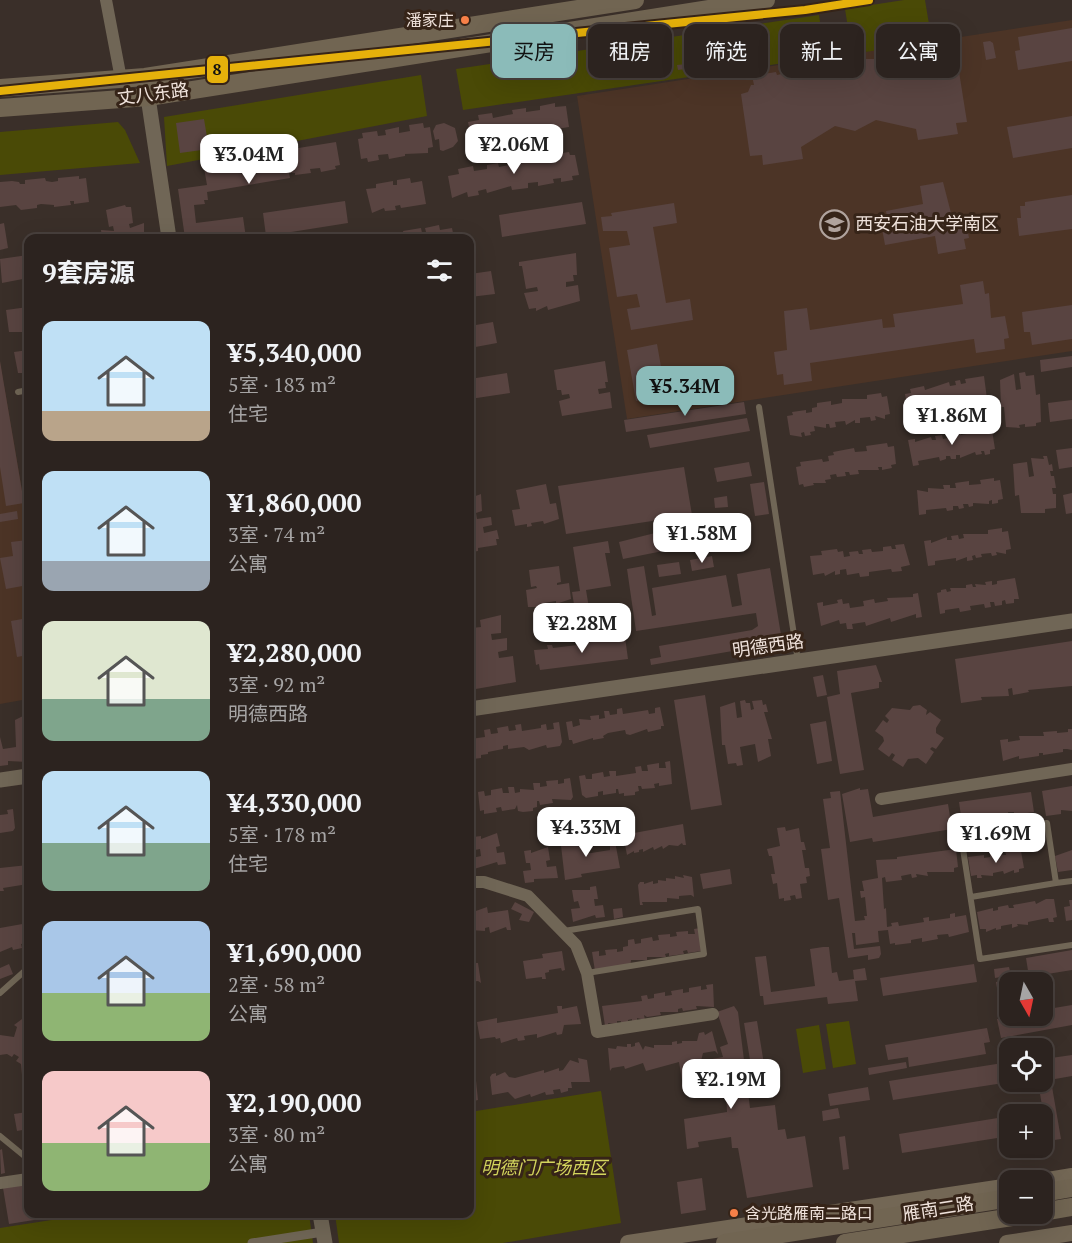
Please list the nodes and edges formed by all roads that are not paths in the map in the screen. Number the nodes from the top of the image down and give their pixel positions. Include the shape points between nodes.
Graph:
1 (106, 0) edge
2 (634, 0) edge
3 (766, 0) edge
4 (145, 77) junction
5 (121, 79) junction
6 (0, 88) edge
7 (148, 96) junction
8 (0, 108) edge
9 (168, 234) edge
10 (24, 391) edge
11 (18, 392) dead end
12 (759, 407) dead end
13 (1072, 621) edge
14 (798, 662) junction
15 (474, 708) edge
16 (1072, 769) edge
17 (24, 777) edge
18 (0, 780) edge
19 (881, 799) dead end
20 (1072, 881) edge
21 (474, 882) edge
22 (1056, 884) junction
23 (971, 897) junction
24 (564, 931) junction
25 (1072, 945) edge
26 (24, 972) edge
27 (587, 973) junction
28 (0, 993) edge
29 (713, 1014) dead end
30 (0, 1136) edge
31 (24, 1156) edge
32 (1072, 1176) edge
33 (1053, 1179) edge
34 (24, 1180) edge
35 (0, 1183) edge
36 (999, 1188) edge
37 (1072, 1188) edge
38 (1053, 1191) edge
39 (999, 1200) edge
40 (890, 1202) junction
41 (1072, 1207) edge
42 (1053, 1210) edge
43 (321, 1218) edge
44 (999, 1219) edge
45 (1072, 1233) edge
46 (324, 1237) edge
47 (252, 1243) edge
48 (628, 1243) edge
49 (725, 1243) edge
50 (845, 1243) edge
51 (891, 1243) edge
52 (903, 1243) edge
53 (1007, 1243) edge

1 - 5 street
2 - 4 main road, 丈八东路
3 - 7 main road, 丈八东路
4 - 5 main road, 丈八东路
4 - 7 street
5 - 6 main road, 丈八东路
7 - 8 main road, 丈八东路
7 - 9 street
10 - 11 lane
12 - 14 lane
13 - 14 street, 明德西路
14 - 15 street, 明德西路
16 - 19 street
17 - 18 street
20 - 22 lane
21 - 24 street via 528,896
22 - 23 lane
22 - 23 lane via 1047,823 961,836
23 - 25 lane via 980,958
24 - 27 street via 576,945
24 - 27 lane via 698,909 704,954
26 - 28 lane
27 - 29 street via 597,1032
30 - 31 lane
32 - 33 main road
34 - 35 street
36 - 40 main road
37 - 38 main road
39 - 49 main road, 雁南二路
40 - 48 main road
40 - 51 street
40 - 52 street
41 - 42 main road
43 - 46 street
44 - 50 main road, 雁南二路
45 - 53 main road
46 - 47 street

